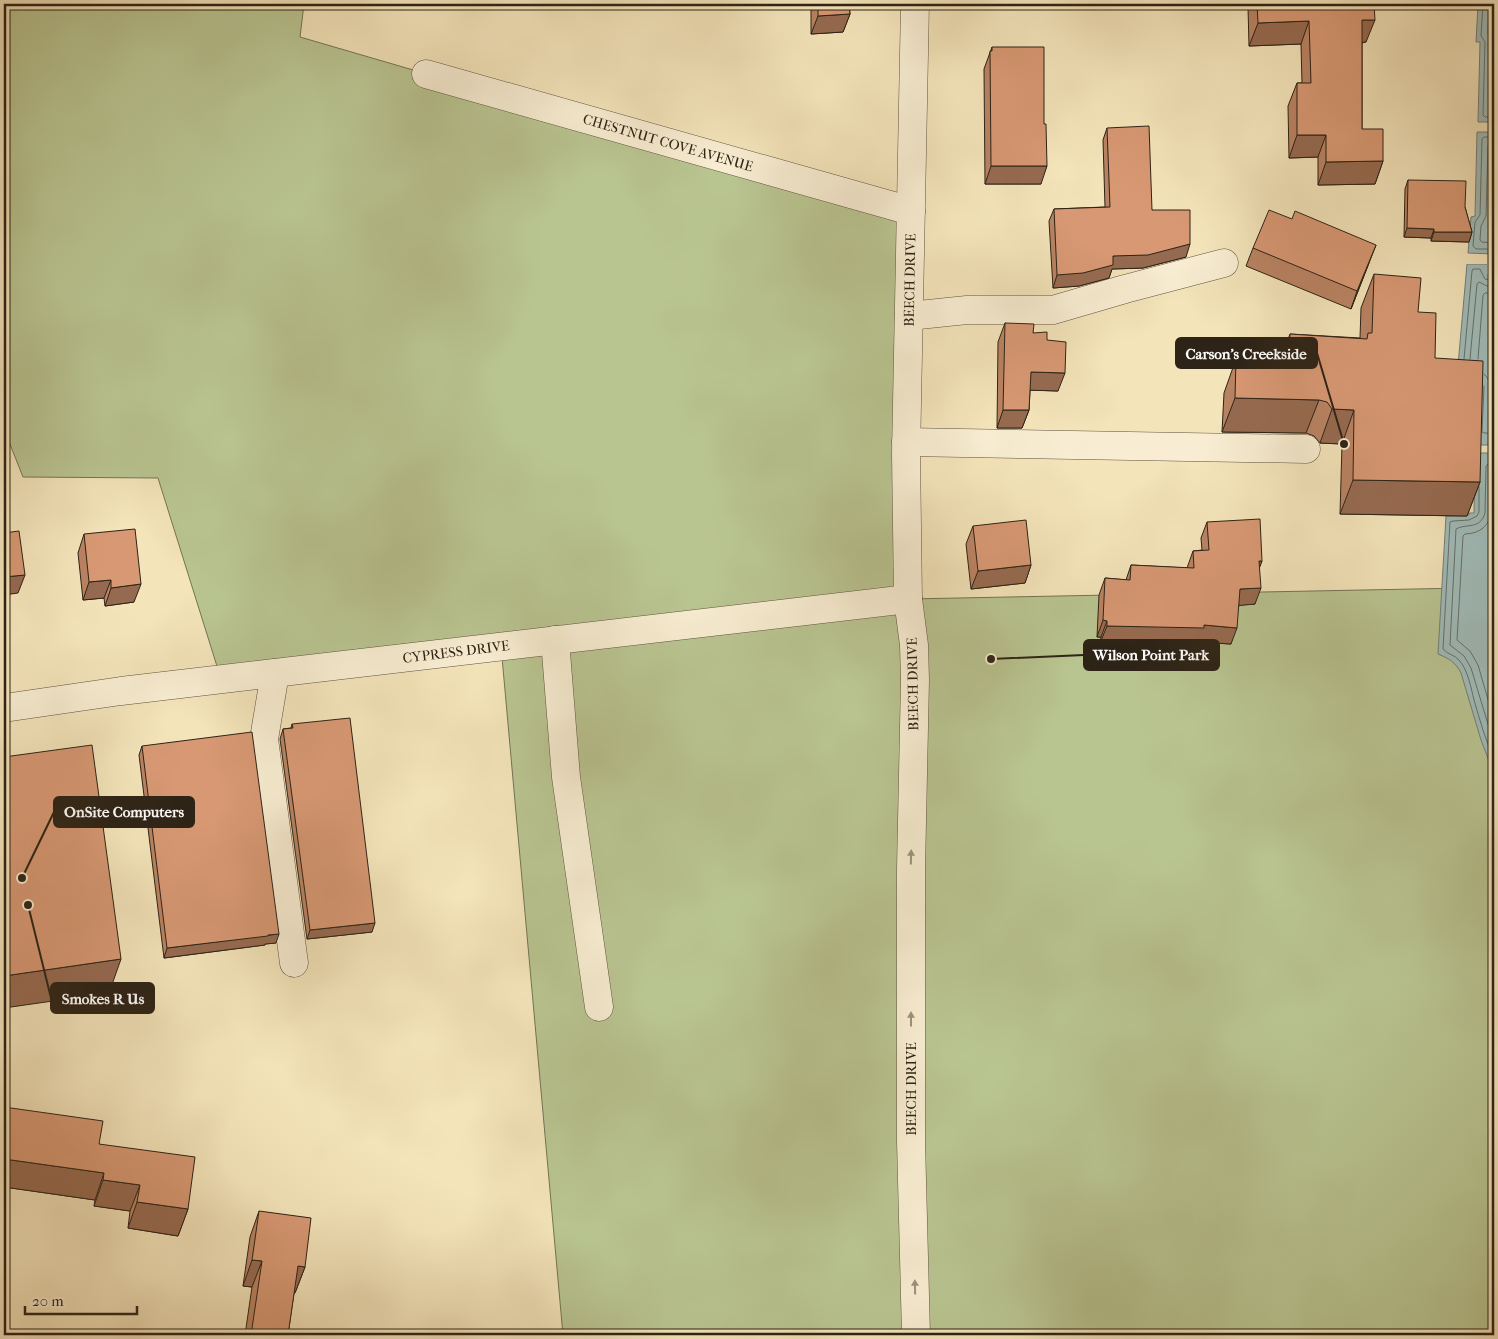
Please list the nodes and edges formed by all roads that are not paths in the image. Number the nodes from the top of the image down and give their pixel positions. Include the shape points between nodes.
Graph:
1 (916, 4) edge
2 (426, 74) dead end
3 (911, 212) junction
4 (1224, 263) dead end
5 (909, 316) junction
6 (906, 442) junction
7 (1306, 449) dead end
8 (908, 600) junction
9 (555, 640) junction
10 (274, 673) junction
11 (4, 708) edge
12 (294, 963) dead end
13 (598, 1007) dead end
14 (916, 1335) edge

1 - 3 street, BEECH DRIVE
2 - 3 street, CHESTNUT COVE AVENUE
3 - 5 street, BEECH DRIVE
4 - 5 street via 1053,310 967,310
5 - 6 street, BEECH DRIVE
6 - 7 street
6 - 8 street, BEECH DRIVE
8 - 9 street, CYPRESS DRIVE
14 -> 8 street, BEECH DRIVE via 911,1141 915,680
9 - 10 street, CYPRESS DRIVE
9 - 13 street via 566,777
10 - 11 street, CYPRESS DRIVE
10 - 12 street via 264,739

